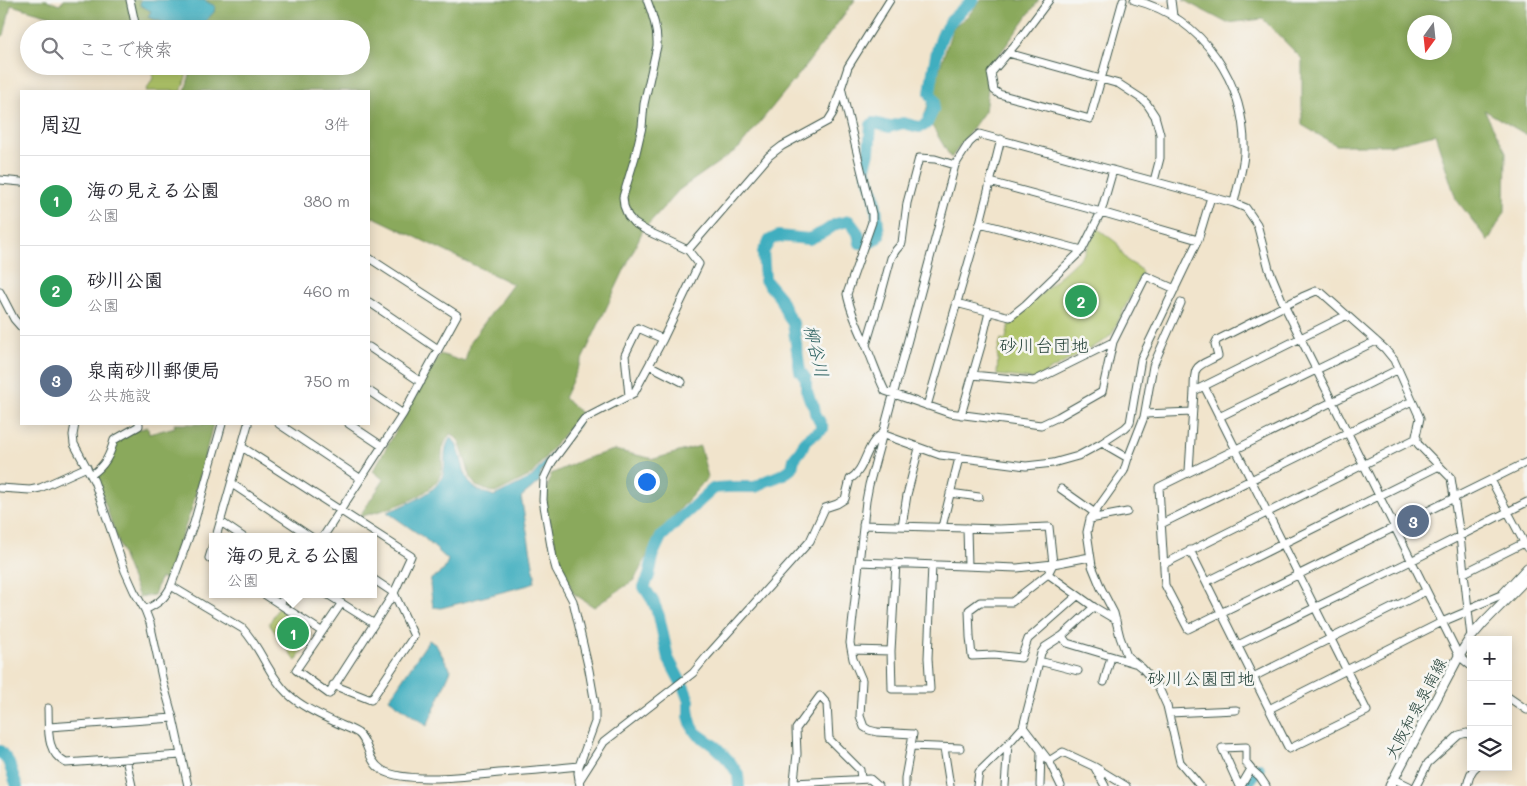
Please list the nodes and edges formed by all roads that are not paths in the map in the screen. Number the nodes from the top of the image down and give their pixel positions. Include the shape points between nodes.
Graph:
1 (130, 0) edge
2 (647, 0) edge
3 (890, 0) edge
4 (1049, 0) edge
5 (1123, 0) edge
6 (1134, 0) edge
7 (1171, 0) edge
8 (1173, 16) junction
9 (133, 20) edge
10 (1008, 53) junction
11 (1102, 79) junction
12 (841, 87) junction
13 (1001, 139) junction
14 (955, 165) junction
15 (1113, 170) junction
16 (0, 180) edge
17 (1154, 181) junction
18 (20, 182) edge
19 (990, 182) junction
20 (1211, 197) junction
21 (1234, 203) junction
22 (1101, 212) junction
23 (980, 223) junction
24 (1198, 240) junction
25 (688, 250) junction
26 (1082, 250) junction
27 (370, 259) edge
28 (1175, 289) junction
29 (0, 292) edge
30 (370, 303) edge
31 (956, 303) junction
32 (1182, 303) dead end
33 (1284, 305) junction
34 (989, 312) junction
35 (1347, 315) junction
36 (20, 326) edge
37 (1300, 338) junction
38 (663, 339) junction
39 (1376, 341) junction
40 (1113, 342) junction
41 (866, 345) junction
42 (370, 348) edge
43 (438, 349) junction
44 (649, 365) junction
45 (1316, 369) junction
46 (1397, 370) junction
47 (972, 375) junction
48 (421, 382) junction
49 (682, 382) dead end
50 (1204, 386) junction
51 (1194, 391) junction
52 (370, 392) edge
53 (892, 394) junction
54 (629, 396) junction
55 (1412, 400) junction
56 (1332, 402) junction
57 (927, 406) junction
58 (1192, 412) junction
59 (403, 414) junction
60 (1145, 414) junction
61 (961, 415) junction
62 (1219, 417) junction
63 (76, 425) edge
64 (139, 425) edge
65 (222, 425) edge
66 (248, 425) edge
67 (281, 425) edge
68 (350, 425) edge
69 (1348, 433) junction
70 (882, 434) junction
71 (1417, 438) junction
72 (1102, 443) junction
73 (382, 446) junction
74 (242, 447) junction
75 (919, 448) junction
76 (1237, 449) junction
77 (959, 458) junction
78 (1128, 458) junction
79 (1527, 462) edge
80 (1363, 465) junction
81 (1439, 466) junction
82 (87, 467) junction
83 (1189, 471) junction
84 (91, 475) junction
85 (361, 478) junction
86 (1252, 480) junction
87 (1491, 480) junction
88 (232, 484) junction
89 (0, 488) edge
90 (1061, 489) dead end
91 (950, 493) junction
92 (979, 497) dead end
93 (1379, 497) junction
94 (1454, 498) junction
95 (1527, 502) edge
96 (340, 511) junction
97 (1267, 511) junction
98 (1127, 512) dead end
99 (1508, 512) junction
100 (1093, 516) junction
101 (221, 522) junction
102 (1161, 524) junction
103 (863, 525) junction
104 (902, 526) junction
105 (942, 527) junction
106 (1394, 527) junction
107 (967, 528) junction
108 (217, 533) edge
109 (237, 533) edge
110 (304, 533) edge
111 (326, 533) edge
112 (375, 533) edge
113 (377, 534) edge
114 (1460, 536) junction
115 (1283, 544) junction
116 (1526, 545) edge
117 (1190, 550) junction
118 (1090, 557) junction
119 (1411, 561) junction
120 (859, 562) junction
121 (896, 563) junction
122 (1054, 564) junction
123 (1164, 564) junction
124 (932, 565) junction
125 (968, 566) junction
126 (1527, 567) edge
127 (1464, 573) junction
128 (1048, 574) junction
129 (1299, 576) junction
130 (1527, 578) edge
131 (377, 582) edge
132 (1206, 582) junction
133 (171, 586) junction
134 (1426, 591) junction
135 (394, 593) junction
136 (1077, 596) junction
137 (270, 598) edge
138 (284, 598) edge
139 (333, 598) edge
140 (280, 604) junction
141 (341, 604) junction
142 (1094, 607) junction
143 (1315, 607) junction
144 (145, 610) junction
145 (1468, 610) junction
146 (1222, 613) junction
147 (1116, 620) junction
148 (1442, 622) junction
149 (373, 623) junction
150 (321, 631) junction
151 (1062, 636) junction
152 (1471, 636) edge
153 (1472, 636) edge
154 (1331, 638) junction
155 (1467, 643) edge
156 (1238, 645) junction
157 (852, 650) junction
158 (891, 651) junction
159 (1111, 656) junction
160 (1459, 656) junction
161 (1039, 662) junction
162 (1467, 663) edge
163 (1136, 664) junction
164 (1346, 670) junction
165 (1078, 671) dead end
166 (1253, 677) junction
167 (1104, 682) dead end
168 (334, 685) junction
169 (1512, 700) edge
170 (48, 708) dead end
171 (1269, 709) junction
172 (1236, 710) dead end
173 (1527, 710) edge
174 (1169, 713) junction
175 (173, 718) junction
176 (1022, 726) junction
177 (49, 727) junction
178 (1467, 734) edge
179 (1008, 744) junction
180 (911, 746) junction
181 (944, 748) junction
182 (960, 748) dead end
183 (1042, 752) junction
184 (181, 755) junction
185 (126, 759) junction
186 (1049, 761) junction
187 (579, 766) junction
188 (1095, 767) junction
189 (1251, 769) junction
190 (1472, 771) edge
191 (861, 779) junction
192 (1392, 782) edge
193 (833, 783) edge
194 (580, 784) edge
195 (794, 784) edge
196 (132, 786) edge
197 (188, 786) edge
198 (878, 786) edge
199 (904, 786) edge
200 (950, 786) edge
201 (977, 786) edge
202 (1005, 786) edge
203 (1040, 786) edge
204 (1061, 786) edge
205 (1105, 786) edge
206 (1126, 786) edge
207 (1200, 786) edge
208 (1240, 786) edge
209 (1266, 786) edge
210 (1410, 786) edge
211 (1416, 786) edge
212 (1467, 786) edge

1 - 9 street
2 - 25 street via 658,37 657,46 642,127 623,197 624,206 634,223
3 - 12 street via 848,67
4 - 10 street
5 - 11 street
6 - 8 street
7 - 8 street
8 - 21 street via 1208,45 1221,63 1236,96 1244,156
10 - 11 street
10 - 11 street via 991,73 994,90 1090,120
11 - 17 street via 1134,93 1155,116 1160,134 1160,158
12 - 25 street via 828,121 769,156
12 - 41 street via 872,214 847,294
13 - 14 street via 979,134
13 - 15 street
13 - 19 street
14 - 41 street via 919,158 907,203 902,243 891,258
14 - 53 street
15 - 17 street
15 - 22 street
16 - 18 street
17 - 20 street
19 - 22 street
19 - 23 street
20 - 21 street
20 - 24 street
21 - 33 street via 1246,208 1257,224 1268,268
22 - 24 street
22 - 26 street
23 - 26 street
23 - 31 street
24 - 28 street
25 - 38 street via 699,264
26 - 34 street via 1010,317
27 - 43 street via 457,314
28 - 40 street via 1146,276
28 - 72 street via 1141,359 1130,423
29 - 36 street
30 - 43 street
31 - 34 street
31 - 57 street
32 - 60 street via 1153,366
33 - 35 street via 1316,291
33 - 37 street
33 - 51 street via 1217,340 1218,356 1194,372
34 - 47 street
35 - 37 street
35 - 39 street
37 - 45 street
37 - 50 street
38 - 44 street
38 - 54 street via 638,328 625,355
39 - 45 street
39 - 46 street via 1394,360
40 - 47 street via 1034,381
40 - 61 street via 1102,392 1058,417 1041,425
41 - 53 street via 885,391
42 - 48 street
43 - 48 street
44 - 49 street
44 - 54 street via 634,394
45 - 56 street
45 - 62 street
46 - 55 street
46 - 56 street
47 - 61 street
48 - 59 street
50 - 51 street
50 - 62 street
51 - 58 street
52 - 59 street
53 - 57 street
53 - 70 street
54 - 187 street via 584,420 552,462 542,488 553,558 573,601 595,704 595,722
55 - 69 street
55 - 71 street via 1420,418
56 - 69 street
56 - 76 street
57 - 61 street
58 - 60 street
58 - 83 street
59 - 73 street
60 - 78 street
62 - 76 street
63 - 82 street via 74,444
64 - 84 street via 114,440 106,462
65 - 133 street via 194,523
66 - 74 street
67 - 85 street
68 - 73 street
69 - 80 street
69 - 86 street
70 - 75 street
70 - 103 street
70 - 194 street via 875,438 856,476 850,479 845,499 825,508 810,541 693,673 604,742
71 - 80 street
71 - 81 street via 1418,444
72 - 77 street via 1078,456 1026,466
72 - 78 street
73 - 85 street
74 - 88 street
74 - 96 street
75 - 77 street
75 - 104 street
76 - 83 street
76 - 86 street
77 - 91 street
78 - 100 street via 1124,471
79 - 87 street
80 - 93 street
80 - 97 street
81 - 93 street
81 - 94 street via 1450,478
82 - 84 street
82 - 89 street via 40,488
83 - 102 street via 1159,487
84 - 144 street via 125,571
85 - 96 street
86 - 97 street
86 - 102 street
87 - 94 street
87 - 99 street
88 - 101 street
88 - 110 street
90 - 100 street
91 - 92 street
91 - 105 street
93 - 106 street
93 - 115 street
94 - 106 street
94 - 114 street
95 - 99 street
96 - 111 street
96 - 112 street
97 - 115 street
97 - 117 street
98 - 100 street
99 - 114 street
99 - 116 street
100 - 118 street via 1087,532
101 - 108 street
101 - 109 street
102 - 123 street
103 - 104 street
103 - 120 street
104 - 105 street
105 - 107 street
106 - 119 street
106 - 129 street
107 - 122 street via 1049,527
107 - 125 street
113 - 135 street via 411,556
114 - 119 street
114 - 127 street
115 - 129 street
115 - 132 street
116 - 127 street
117 - 123 street
117 - 132 street
118 - 122 street
118 - 147 street via 1100,588
119 - 134 street
119 - 143 street
120 - 121 street
120 - 157 street
121 - 124 street
121 - 158 street
122 - 125 street via 1017,568
122 - 128 street
123 - 146 street via 1165,585 1188,629
124 - 125 street
124 - 158 street via 930,689 892,689
126 - 145 street via 1501,595
127 - 145 street
128 - 136 street
128 - 136 street via 1012,602 980,602 969,610 972,656 1021,658 1028,639
129 - 143 street
129 - 146 street
130 - 153 main road, 大阪和泉泉南線
131 - 135 street
132 - 146 street
133 - 144 street via 158,604
133 - 187 street via 242,629 288,694 359,734 372,760 385,772 446,777
134 - 148 street
134 - 154 street
135 - 149 street
135 - 168 street via 414,636 371,700
136 - 142 street
137 - 140 street
138 - 140 street
139 - 141 street
140 - 150 street
141 - 149 street
141 - 150 street
142 - 147 street
142 - 151 street
143 - 154 street
143 - 156 street
144 - 175 street
145 - 148 street
145 - 152 street
146 - 156 street
147 - 163 street via 1127,656
148 - 160 street
148 - 164 street
149 - 168 street
150 - 168 street via 296,670 328,694
151 - 159 street via 1067,644
151 - 161 street via 1044,647
154 - 164 street
154 - 166 street
155 - 160 main road, 大阪和泉泉南線
156 - 166 street
157 - 158 street
157 - 180 street via 862,680 861,722 869,730 877,732 913,734
159 - 163 street
159 - 167 street
160 - 162 street
160 - 192 main road, 大阪和泉泉南線
161 - 165 street
161 - 176 street
163 - 174 street via 1158,686
164 - 171 street
164 - 171 street via 1367,712 1289,750
166 - 171 street
169 - 173 street
170 - 177 street
172 - 174 street
174 - 207 street via 1180,762
175 - 177 street
175 - 184 street
176 - 179 street
176 - 183 street
177 - 185 street via 50,745 58,759 66,763
178 - 211 street via 1459,735 1428,762
179 - 201 street via 979,772
179 - 202 street
180 - 181 street
180 - 199 street
181 - 182 street
181 - 200 street
183 - 186 street
183 - 203 street
184 - 185 street
184 - 197 street
185 - 196 street
186 - 188 street via 1063,752
186 - 204 street
187 - 194 street
188 - 205 street
188 - 206 street
189 - 208 street
189 - 208 street via 1246,763 1246,747 1222,748
189 - 209 street
190 - 212 street
191 - 193 street
191 - 195 street via 860,770 828,739 826,704 820,696 796,729
191 - 198 street via 870,779
192 - 210 street
193 - 195 street

